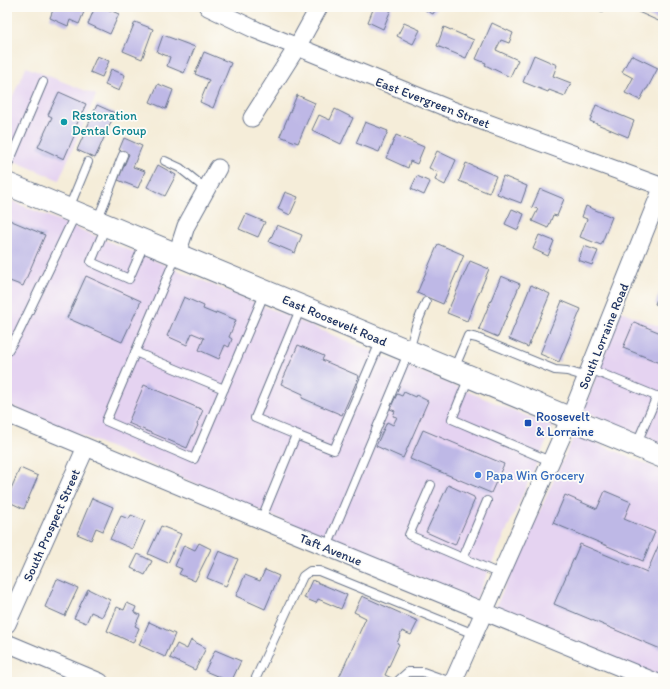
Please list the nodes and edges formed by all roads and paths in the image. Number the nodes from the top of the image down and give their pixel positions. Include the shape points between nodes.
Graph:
1 (208, 7) edge
2 (319, 7) edge
3 (297, 47) junction
4 (43, 82) dead end
5 (252, 118) dead end
6 (123, 154) dead end
7 (165, 161) dead end
8 (88, 162) dead end
9 (7, 167) edge
10 (218, 168) dead end
11 (7, 184) edge
12 (663, 186) edge
13 (206, 189) junction
14 (72, 211) junction
15 (102, 223) junction
16 (145, 241) junction
17 (177, 254) junction
18 (265, 291) junction
19 (426, 302) dead end
20 (301, 306) junction
21 (381, 340) junction
22 (409, 351) junction
23 (7, 352) edge
24 (135, 352) junction
25 (462, 373) junction
26 (588, 373) junction
27 (224, 389) junction
28 (660, 398) edge
29 (7, 414) edge
30 (570, 418) junction
31 (296, 435) junction
32 (636, 446) junction
33 (86, 447) junction
34 (663, 457) edge
35 (550, 461) junction
36 (431, 485) dead end
37 (487, 502) dead end
38 (261, 520) junction
39 (327, 546) junction
40 (463, 558) junction
41 (500, 574) junction
42 (484, 612) junction
43 (7, 624) edge
44 (474, 634) junction
45 (7, 643) edge
46 (399, 680) dead end
47 (100, 682) edge
48 (254, 682) edge
49 (452, 682) edge
50 (656, 682) edge

1 - 3 street, East Evergreen Street
2 - 3 street
3 - 5 street
3 - 12 street, East Evergreen Street via 452,110
4 - 9 lane
6 - 15 lane
7 - 13 lane via 180,168
8 - 14 lane
10 - 13 street
11 - 14 main road, East Roosevelt Road
12 - 26 street, South Lorraine Road
13 - 17 street via 186,226
14 - 15 main road, East Roosevelt Road
14 - 23 lane via 19,332
15 - 16 main road, East Roosevelt Road
15 - 16 lane via 91,262 129,279
16 - 17 main road, East Roosevelt Road
17 - 18 main road, East Roosevelt Road
17 - 24 lane
18 - 20 main road, East Roosevelt Road
18 - 27 lane
19 - 22 lane
20 - 21 main road, East Roosevelt Road
20 - 31 lane via 255,418
21 - 22 main road, East Roosevelt Road
21 - 31 lane via 334,450
22 - 25 main road, East Roosevelt Road
22 - 39 lane
24 - 27 lane
24 - 27 lane via 106,421 194,459
25 - 26 lane via 468,336 555,370
25 - 30 main road, East Roosevelt Road
25 - 35 lane via 452,419
26 - 28 lane
26 - 30 street, South Lorraine Road
28 - 32 lane
29 - 33 street, Taft Avenue
30 - 32 main road, East Roosevelt Road
30 - 35 street, South Lorraine Road
31 - 38 lane
32 - 34 main road, East Roosevelt Road
33 - 38 street, Taft Avenue
33 - 43 street, South Prospect Street
35 - 41 street, South Lorraine Road
36 - 40 lane via 409,535
37 - 40 lane
38 - 39 street, Taft Avenue
39 - 42 street, Taft Avenue
40 - 41 lane
41 - 42 street, South Lorraine Road
42 - 44 street, South Lorraine Road
42 - 50 street, Taft Avenue
44 - 48 lane via 319,571 310,571 303,576
44 - 49 street, South Lorraine Road
45 - 47 street
46 - 49 lane via 408,672 423,672

